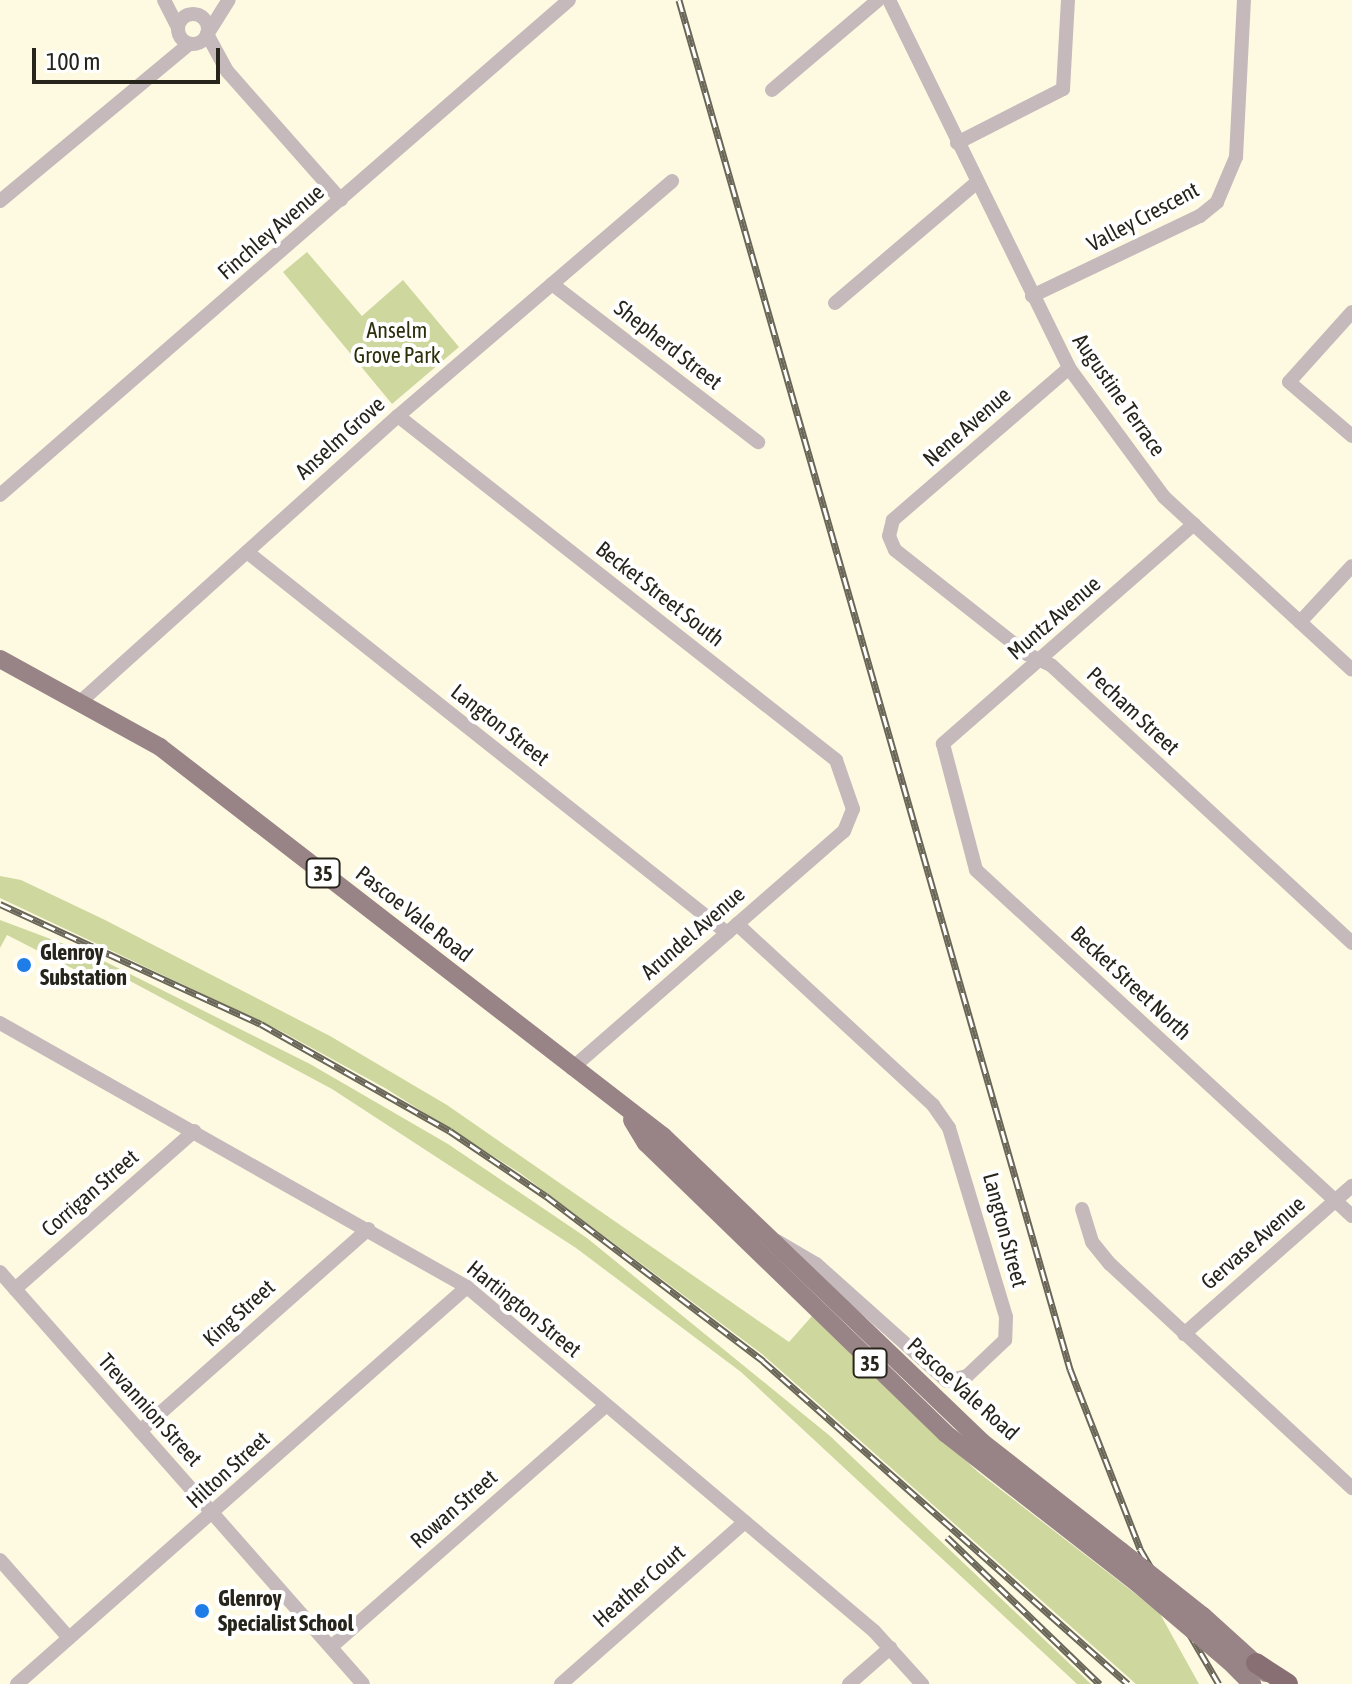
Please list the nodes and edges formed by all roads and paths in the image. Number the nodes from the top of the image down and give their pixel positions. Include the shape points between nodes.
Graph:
1 (164, 0) edge
2 (170, 0) edge
3 (227, 0) edge
4 (569, 0) edge
5 (878, 0) edge
6 (889, 0) edge
7 (1068, 0) edge
8 (1244, 0) edge
9 (195, 15) junction
10 (178, 29) junction
11 (208, 34) junction
12 (190, 44) junction
13 (150, 71) junction
14 (227, 71) junction
15 (772, 90) dead end
16 (957, 143) junction
17 (672, 181) dead end
18 (976, 183) junction
19 (341, 200) junction
20 (0, 201) edge
21 (552, 284) junction
22 (1032, 296) junction
23 (835, 303) dead end
24 (1352, 312) edge
25 (1069, 368) junction
26 (398, 416) junction
27 (1352, 436) edge
28 (758, 442) dead end
29 (0, 495) edge
30 (893, 520) joint
31 (1194, 524) junction
32 (247, 552) junction
33 (1352, 566) edge
34 (1300, 622) junction
35 (0, 659) edge
36 (1039, 659) junction
37 (1352, 670) edge
38 (79, 703) junction
39 (943, 744) joint
40 (844, 831) joint
41 (732, 929) junction
42 (1352, 943) edge
43 (0, 1023) edge
44 (572, 1068) junction
45 (629, 1114) junction
46 (194, 1131) junction
47 (1352, 1186) edge
48 (1335, 1201) junction
49 (1082, 1209) dead end
50 (1352, 1216) edge
51 (368, 1229) junction
52 (771, 1239) junction
53 (0, 1272) edge
54 (467, 1287) junction
55 (15, 1289) junction
56 (1184, 1334) junction
57 (606, 1405) junction
58 (140, 1431) junction
59 (1352, 1488) edge
60 (212, 1513) junction
61 (745, 1522) junction
62 (0, 1560) edge
63 (69, 1638) junction
64 (331, 1647) junction
65 (890, 1648) junction
66 (1254, 1674) edge
67 (17, 1684) edge
68 (363, 1684) edge
69 (561, 1684) edge
70 (849, 1684) edge
71 (922, 1684) edge
72 (1279, 1684) edge
73 (1288, 1684) edge

1 - 10 street
2 - 9 street
3 - 9 street
3 - 11 street
4 - 19 street, Finchley Avenue
5 - 15 street
6 - 16 street, Augustine Terrace
7 - 16 street via 1063,89
8 - 22 street, Valley Crescent via 1236,157 1217,202 1200,216
9 - 10 street
9 - 11 street
10 - 12 street
10 - 13 street
11 - 12 street
11 - 14 street
12 - 13 street
12 - 14 street
13 - 20 street
14 - 19 street
16 - 18 street, Augustine Terrace
17 - 21 street, Anselm Grove
18 - 22 street, Augustine Terrace
18 - 23 street
19 - 29 street, Finchley Avenue
21 - 26 street, Anselm Grove
21 - 28 street, Shepherd Street
22 - 25 street, Augustine Terrace
24 - 27 street via 1289,382
25 - 30 street, Nene Avenue
25 - 31 street, Augustine Terrace via 1164,497
26 - 32 street, Anselm Grove
26 - 40 street, Becket Street South via 836,760 853,809
30 - 36 street, Pecham Street via 889,536 895,550
31 - 34 street, Augustine Terrace
31 - 36 street, Muntz Avenue
32 - 38 street, Anselm Grove
32 - 41 street, Langton Street
33 - 34 street
34 - 37 street, Augustine Terrace
35 - 38 main road, Pascoe Vale Road / 35
36 - 39 street, Muntz Avenue
36 - 42 street, Pecham Street
38 - 44 main road, Pascoe Vale Road / 35 via 192,771
39 - 48 street, Becket Street North via 976,870
40 - 41 street, Arundel Avenue
41 - 44 street, Arundel Avenue
41 - 52 street, Langton Street via 933,1105 958,1142 1006,1317 1005,1340 961,1380 940,1377 816,1264
43 - 46 street, Hartington Street
44 - 45 main road, Pascoe Vale Road / 35
45 - 52 main road, Pascoe Vale Road / 35 via 663,1136
45 - 66 main road, Pascoe Vale Road / 35, bridge via 646,1143 887,1379 1015,1490 1229,1661
46 - 51 street, Hartington Street
46 - 55 street, Corrigan Street
47 - 48 street, Gervase Avenue
48 - 50 street, Becket Street North
48 - 56 street, Gervase Avenue
49 - 56 street via 1096,1249
51 - 54 street, Hartington Street
51 - 58 street, King Street
52 - 66 main road, Pascoe Vale Road / 35, bridge via 982,1442 1203,1616
53 - 55 street, Trevannion Street
54 - 57 street, Hartington Street
54 - 60 street, Hilton Street
55 - 58 street, Trevannion Street
56 - 59 street
57 - 61 street, Hartington Street
57 - 64 street, Rowan Street
58 - 60 street, Trevannion Street
60 - 63 street, Hilton Street
60 - 64 street, Trevannion Street
61 - 65 street, Hartington Street
61 - 69 street, Heather Court
62 - 63 street
63 - 67 street, Hilton Street
64 - 68 street, Trevannion Street
65 - 70 street
65 - 71 street, Hartington Street
66 - 72 main road, Pascoe Vale Road / 35
66 - 73 highway

